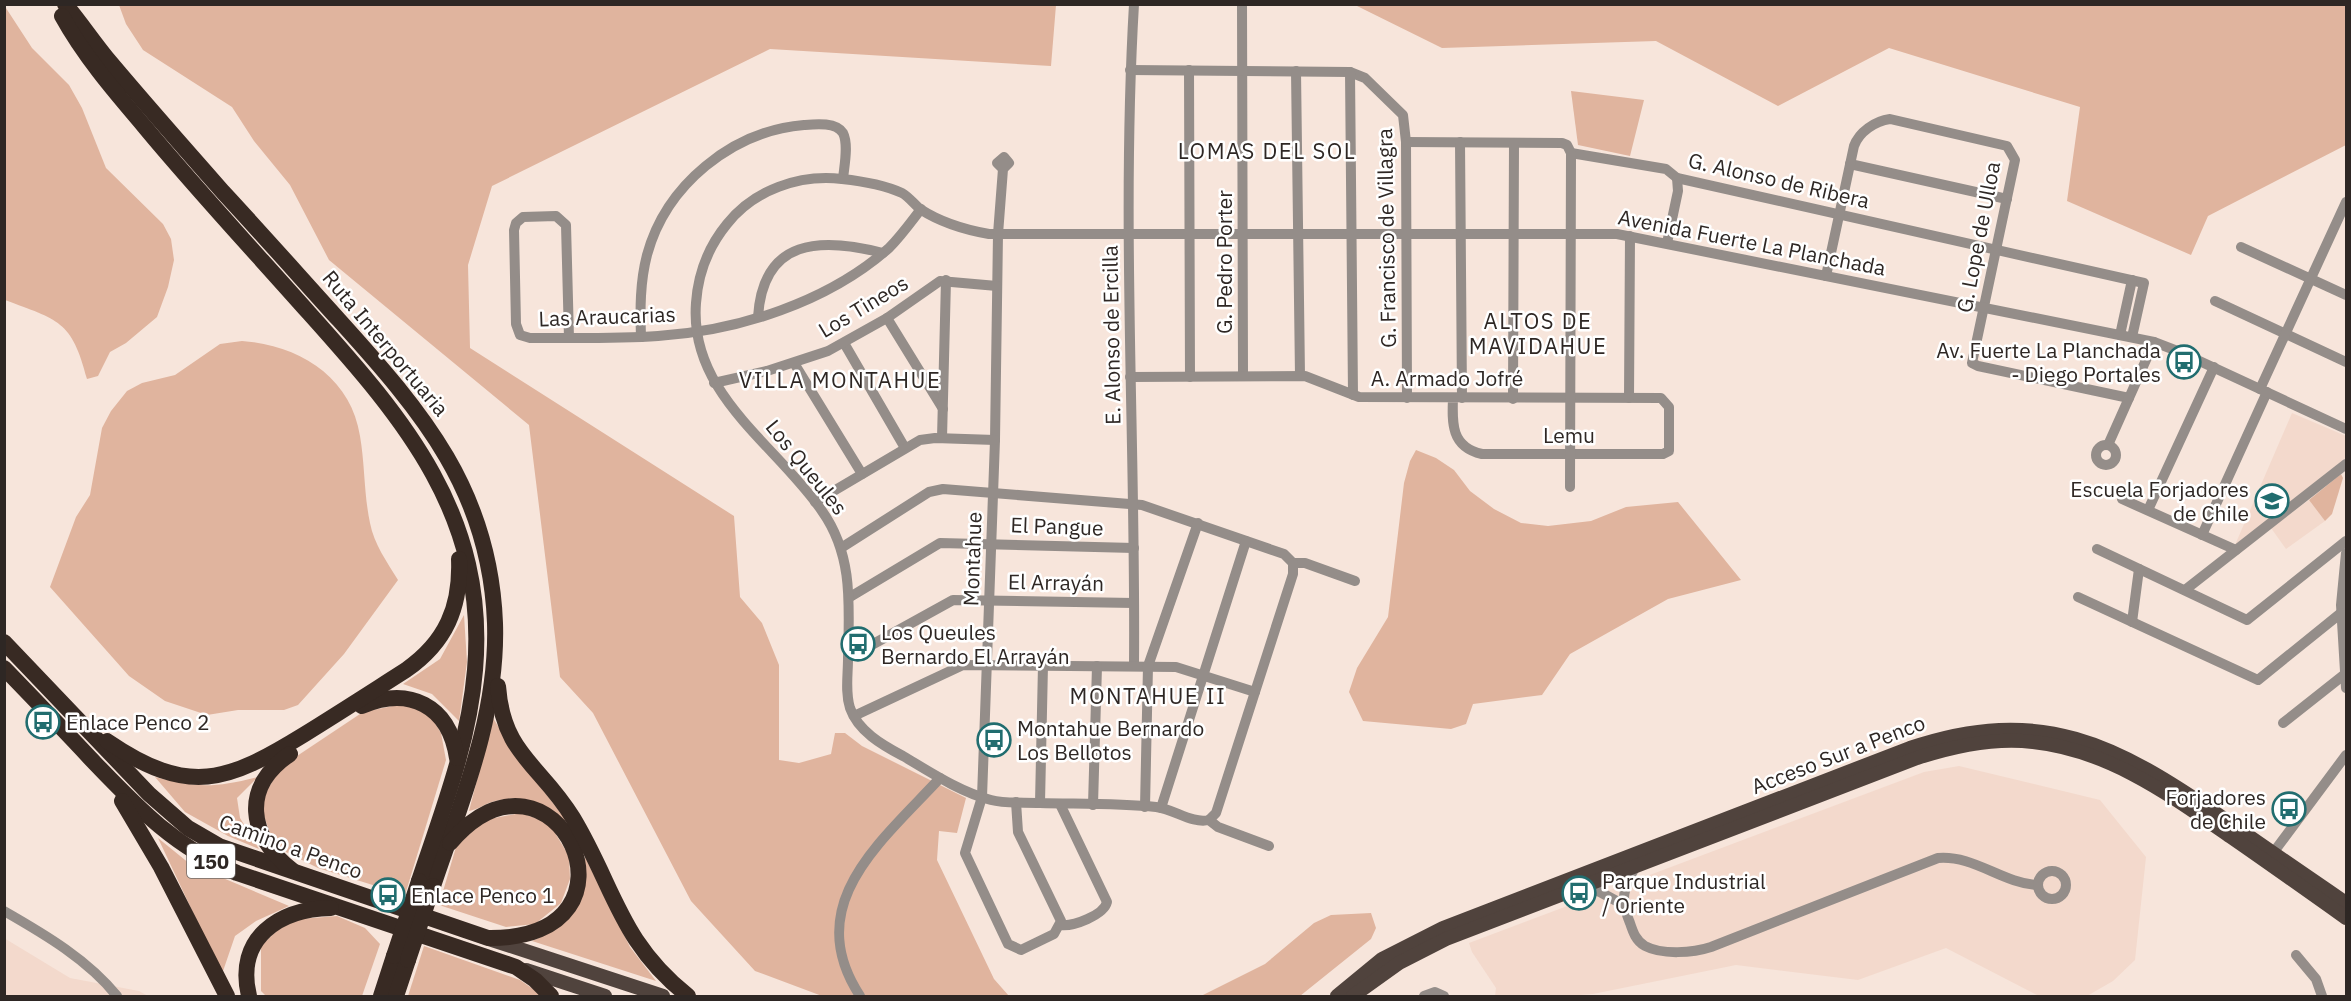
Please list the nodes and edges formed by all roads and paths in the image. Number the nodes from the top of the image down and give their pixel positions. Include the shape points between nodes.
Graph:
1 (56, 4) edge
2 (65, 4) edge
3 (1134, 4) edge
4 (1242, 4) edge
5 (1130, 70) junction
6 (1189, 70) junction
7 (1243, 70) junction
8 (1296, 71) junction
9 (1350, 72) junction
10 (1406, 142) junction
11 (1460, 142) junction
12 (1514, 142) junction
13 (1571, 153) junction
14 (1850, 164) junction
15 (1003, 169) dead end
16 (1677, 178) junction
17 (843, 179) junction
18 (2007, 199) junction
19 (2346, 202) edge
20 (921, 209) junction
21 (1839, 214) junction
22 (998, 234) junction
23 (1351, 234) junction
24 (1406, 234) junction
25 (1460, 234) junction
26 (1514, 234) junction
27 (1571, 234) junction
28 (1189, 235) junction
29 (1243, 235) junction
30 (1129, 236) junction
31 (1298, 236) junction
32 (1630, 236) junction
33 (1666, 243) junction
34 (2241, 247) dead end
35 (1995, 250) junction
36 (883, 253) junction
37 (1826, 276) junction
38 (2311, 279) junction
39 (946, 280) junction
40 (2132, 280) junction
41 (997, 286) junction
42 (2346, 295) edge
43 (2215, 301) dead end
44 (1984, 308) junction
45 (758, 317) junction
46 (887, 318) junction
47 (696, 331) junction
48 (2120, 334) junction
49 (2286, 334) junction
50 (641, 337) junction
51 (2132, 337) junction
52 (568, 338) junction
53 (2154, 342) junction
54 (844, 343) junction
55 (2346, 362) edge
56 (794, 363) junction
57 (2214, 368) junction
58 (1243, 376) junction
59 (1300, 376) junction
60 (1130, 377) junction
61 (1190, 377) junction
62 (714, 383) junction
63 (2264, 391) junction
64 (1353, 396) junction
65 (1407, 398) junction
66 (1457, 398) junction
67 (1570, 398) junction
68 (1629, 398) junction
69 (1661, 398) joint
70 (2128, 398) junction
71 (1513, 399) junction
72 (943, 410) junction
73 (2346, 429) edge
74 (942, 438) junction
75 (995, 440) junction
76 (2108, 445) dead end
77 (905, 448) junction
78 (1570, 454) junction
79 (2346, 464) edge
80 (862, 474) junction
81 (1570, 487) dead end
82 (993, 494) junction
83 (2122, 499) dead end
84 (815, 502) junction
85 (1133, 504) junction
86 (2148, 510) junction
87 (452, 511) junction
88 (1198, 523) junction
89 (2202, 535) junction
90 (1246, 541) junction
91 (2346, 542) edge
92 (992, 544) junction
93 (841, 548) junction
94 (1134, 548) junction
95 (2097, 549) dead end
96 (2236, 550) junction
97 (2346, 559) edge
98 (1293, 563) junction
99 (2139, 569) junction
100 (1355, 581) dead end
101 (2185, 590) junction
102 (850, 597) junction
103 (2078, 597) dead end
104 (990, 600) junction
105 (1134, 603) junction
106 (2343, 608) edge
107 (2132, 622) junction
108 (4, 642) edge
109 (495, 650) junction
110 (2345, 655) edge
111 (848, 658) junction
112 (987, 664) junction
113 (1043, 665) junction
114 (1097, 666) junction
115 (1134, 666) junction
116 (1148, 666) junction
117 (4, 668) edge
118 (2345, 674) edge
119 (1203, 675) junction
120 (2346, 688) edge
121 (1255, 693) junction
122 (854, 716) junction
123 (78, 720) junction
124 (2283, 723) dead end
125 (2346, 755) edge
126 (458, 762) junction
127 (104, 772) junction
128 (940, 778) junction
129 (982, 797) junction
130 (1016, 802) junction
131 (1040, 803) junction
132 (1060, 804) junction
133 (1093, 805) junction
134 (1145, 807) junction
135 (1161, 808) junction
136 (1209, 820) junction
137 (1269, 846) dead end
138 (446, 848) junction
139 (2273, 853) junction
140 (1636, 866) junction
141 (300, 876) junction
142 (426, 883) junction
143 (2037, 885) dead end
144 (1582, 886) junction
145 (2346, 903) edge
146 (1622, 904) junction
147 (343, 909) junction
148 (4, 911) edge
149 (2346, 918) edge
150 (1060, 925) junction
151 (488, 938) junction
152 (2296, 955) dead end
153 (401, 958) junction
154 (516, 967) junction
155 (117, 996) edge
156 (227, 996) edge
157 (249, 996) edge
158 (381, 996) edge
159 (396, 996) edge
160 (551, 996) edge
161 (605, 996) edge
162 (663, 996) edge
163 (688, 996) edge
164 (860, 996) edge
165 (1337, 996) edge
166 (1353, 996) edge
167 (1424, 996) edge
168 (1444, 996) edge
169 (2322, 996) edge

1 - 87 highway, Ruta Interportuaria via 92,60 165,152 386,401 422,451
2 - 109 highway, Ruta Interportuaria via 144,103 395,382 434,434 463,486 481,534 493,598
3 - 5 street, E. Alonso de Ercilla
4 - 7 street, G. Pedro Porter
5 - 6 street
5 - 30 street, E. Alonso de Ercilla
6 - 7 street
6 - 28 street
7 - 8 street
7 - 29 street, G. Pedro Porter
8 - 9 street
8 - 31 street
9 - 10 street, G. Francisco de Villagra via 1365,78 1403,115
9 - 23 street
10 - 11 street, G. Alonso de Ribera
10 - 24 street, G. Francisco de Villagra
11 - 12 street, G. Alonso de Ribera
11 - 25 street, Lemu
12 - 13 street, G. Alonso de Ribera via 1562,143
12 - 26 street
13 - 16 street, G. Alonso de Ribera via 1666,169
13 - 27 street
14 - 18 street
14 - 18 street, G. Lope de Ulloa via 1859,136 1887,120 2002,144 2015,160
14 - 21 street
15 - 22 street, Montahue
16 - 21 street, G. Alonso de Ribera
16 - 33 street via 1678,191
17 - 20 street, Los Queules via 904,194
17 - 47 street, Los Queules via 811,179 784,185 762,194 736,214 716,239 702,271 696,297
17 - 50 street via 844,137 829,125 771,131 712,161 677,196 652,241 642,282
18 - 35 street, G. Lope de Ulloa
19 - 38 street
20 - 22 street, Los Queules via 966,230
20 - 36 street, Las Araucarias
21 - 35 street, G. Alonso de Ribera
21 - 37 street
22 - 30 street, Los Queules
22 - 41 street, Montahue
23 - 24 street, Avenida Fuerte La Planchada
23 - 31 street, Avenida Fuerte La Planchada
23 - 64 street
24 - 25 street, Avenida Fuerte La Planchada
24 - 65 street, G. Francisco de Villagra
25 - 26 street, Avenida Fuerte La Planchada
25 - 66 street, Lemu
26 - 27 street, Avenida Fuerte La Planchada
26 - 71 street
27 - 32 street, Avenida Fuerte La Planchada
27 - 67 street
28 - 29 street, Avenida Fuerte La Planchada
28 - 30 street, Avenida Fuerte La Planchada
28 - 61 street
29 - 31 street, Avenida Fuerte La Planchada
29 - 58 street, G. Pedro Porter
30 - 60 street, E. Alonso de Ercilla
31 - 59 street
32 - 33 street, Avenida Fuerte La Planchada
32 - 68 street
33 - 37 street, Avenida Fuerte La Planchada
34 - 38 street
35 - 40 street, G. Alonso de Ribera
35 - 44 street, G. Lope de Ulloa
36 - 45 street, Las Araucarias via 829,287
36 - 45 street via 830,243 793,252 767,278
37 - 44 street, Avenida Fuerte La Planchada
38 - 42 street
38 - 49 street
39 - 41 street
39 - 46 street, Los Tineos
39 - 72 street
40 - 48 street
40 - 51 street, G. Alonso de Ribera via 2144,283
41 - 75 street, Montahue
43 - 49 street
44 - 48 street, Avenida Fuerte La Planchada
44 - 70 street, G. Lope de Ulloa via 1972,363
45 - 47 street, Las Araucarias
46 - 54 street, Los Tineos
46 - 72 street
47 - 50 street, Las Araucarias
47 - 62 street, Los Queules via 702,358
48 - 51 street, Avenida Fuerte La Planchada
49 - 55 street
49 - 63 street
50 - 52 street, Las Araucarias
51 - 53 street, Avenida Fuerte La Planchada
52 - 52 street, Las Araucarias via 530,338 520,334 516,324 514,226 523,216 553,216 563,220 567,229
53 - 57 street, Avenida Fuerte La Planchada
53 - 70 street
54 - 56 street, Los Tineos
54 - 77 street
56 - 62 street, Los Tineos
56 - 80 street
57 - 63 street, Avenida Fuerte La Planchada
57 - 86 street
58 - 59 street, A. Armado Jofré
58 - 61 street, A. Armado Jofré
59 - 64 street, A. Armado Jofré via 1317,379
60 - 61 street, A. Armado Jofré
60 - 85 street, E. Alonso de Ercilla
62 - 84 street, Los Queules
63 - 73 street, Avenida Fuerte La Planchada
63 - 89 street
64 - 65 street, A. Armado Jofré
65 - 66 street, A. Armado Jofré
66 - 71 street, A. Armado Jofré
66 - 78 street, Lemu via 1453,430 1476,453
67 - 68 street, A. Armado Jofré
67 - 71 street, A. Armado Jofré
67 - 78 street
68 - 69 street, A. Armado Jofré
69 - 78 street, Lemu via 1669,407 1666,454
70 - 76 street
72 - 74 street
74 - 75 street
74 - 77 street via 920,440
75 - 82 street, Montahue
77 - 80 street
78 - 81 street
79 - 96 street
80 - 84 street
82 - 85 street
82 - 92 street, Montahue
82 - 93 street via 936,489
83 - 86 street
84 - 93 street, Los Queules
85 - 88 street
85 - 94 street, E. Alonso de Ercilla
86 - 89 street
87 - 123 highway via 459,555 458,596 452,617 435,646 406,670 256,764 221,775 174,774 129,756
87 - 126 highway, Ruta Interportuaria via 467,561 476,627 473,689
88 - 90 street
88 - 116 street
89 - 96 street
90 - 98 street via 1284,554
90 - 119 street
91 - 101 street via 2247,620
92 - 94 street, El Pangue
92 - 102 street, El Pangue via 934,545
92 - 104 street, Montahue
93 - 102 street, Los Queules
94 - 105 street, E. Alonso de Ercilla
95 - 99 street
96 - 101 street
97 - 106 street
98 - 100 street via 1305,563
98 - 121 street via 1293,574
99 - 101 street
99 - 107 street
102 - 111 street, Los Queules
103 - 107 street
104 - 105 street, El Arrayán
104 - 111 street, El Arrayán via 948,601
104 - 112 street, Montahue
105 - 115 street, E. Alonso de Ercilla
106 - 107 street via 2258,680
106 - 110 street
108 - 123 highway, Camino a Penco / 150
109 - 138 highway, Ruta Interportuaria via 479,749
109 - 163 highway via 501,711 510,737 572,817 636,942
110 - 118 street
111 - 122 street, Los Queules via 848,695
112 - 113 street
112 - 122 street via 957,666
112 - 129 street, Montahue
113 - 114 street
113 - 131 street
114 - 115 street
114 - 133 street
115 - 116 street
116 - 119 street via 1176,667
116 - 134 street
117 - 127 highway, Camino a Penco / 150
118 - 120 street
118 - 124 street
119 - 121 street
119 - 135 street
121 - 136 street via 1216,813
122 - 128 street via 880,744
123 - 141 highway, Camino a Penco / 150 via 149,794 188,828 236,854
125 - 139 street
126 - 141 highway via 451,735 439,715 419,702 395,698 362,706 281,760 261,785 256,815 267,843
126 - 142 highway, Ruta Interportuaria
127 - 147 highway, Camino a Penco / 150 via 153,823 196,854 237,873
127 - 156 highway via 161,867
128 - 129 street
128 - 164 street via 864,863 843,900 838,928 840,950
129 - 130 street
129 - 150 street, Montahue via 965,852 1008,944 1017,950 1026,949 1054,934
130 - 131 street
130 - 150 street via 1018,832 1058,913
131 - 132 street
132 - 133 street
132 - 150 street via 1107,902 1102,911 1069,926
133 - 134 street
134 - 135 street
135 - 136 street
136 - 137 street
138 - 142 highway, Ruta Interportuaria
138 - 151 highway via 481,816 516,807 553,818 573,844 577,885 561,916 531,934
139 - 145 main road, Acceso Sur a Penco
139 - 165 main road, Acceso Sur a Penco via 2175,785 2106,748 2064,735 2028,730 1966,732 1910,748 1443,928 1382,959
140 - 144 main road, Acceso Sur a Penco
140 - 146 street
140 - 149 main road, Acceso Sur a Penco via 1932,753 1990,742 2033,742 2091,754 2134,774
141 - 151 highway, Camino a Penco / 150
142 - 153 highway, bridge
143 - 146 street via 2016,881 1959,858 1938,858 1693,951 1643,945
144 - 146 street
144 - 166 main road, Acceso Sur a Penco via 1430,946
147 - 154 highway, Camino a Penco / 150
147 - 157 highway via 295,912 270,925 254,945 248,962
148 - 155 street via 80,959
151 - 162 main road, Camino a Penco
152 - 169 street via 2316,979
153 - 158 highway
153 - 159 highway
154 - 160 highway
154 - 161 main road, Camino a Penco
167 - 168 street via 1435,992

